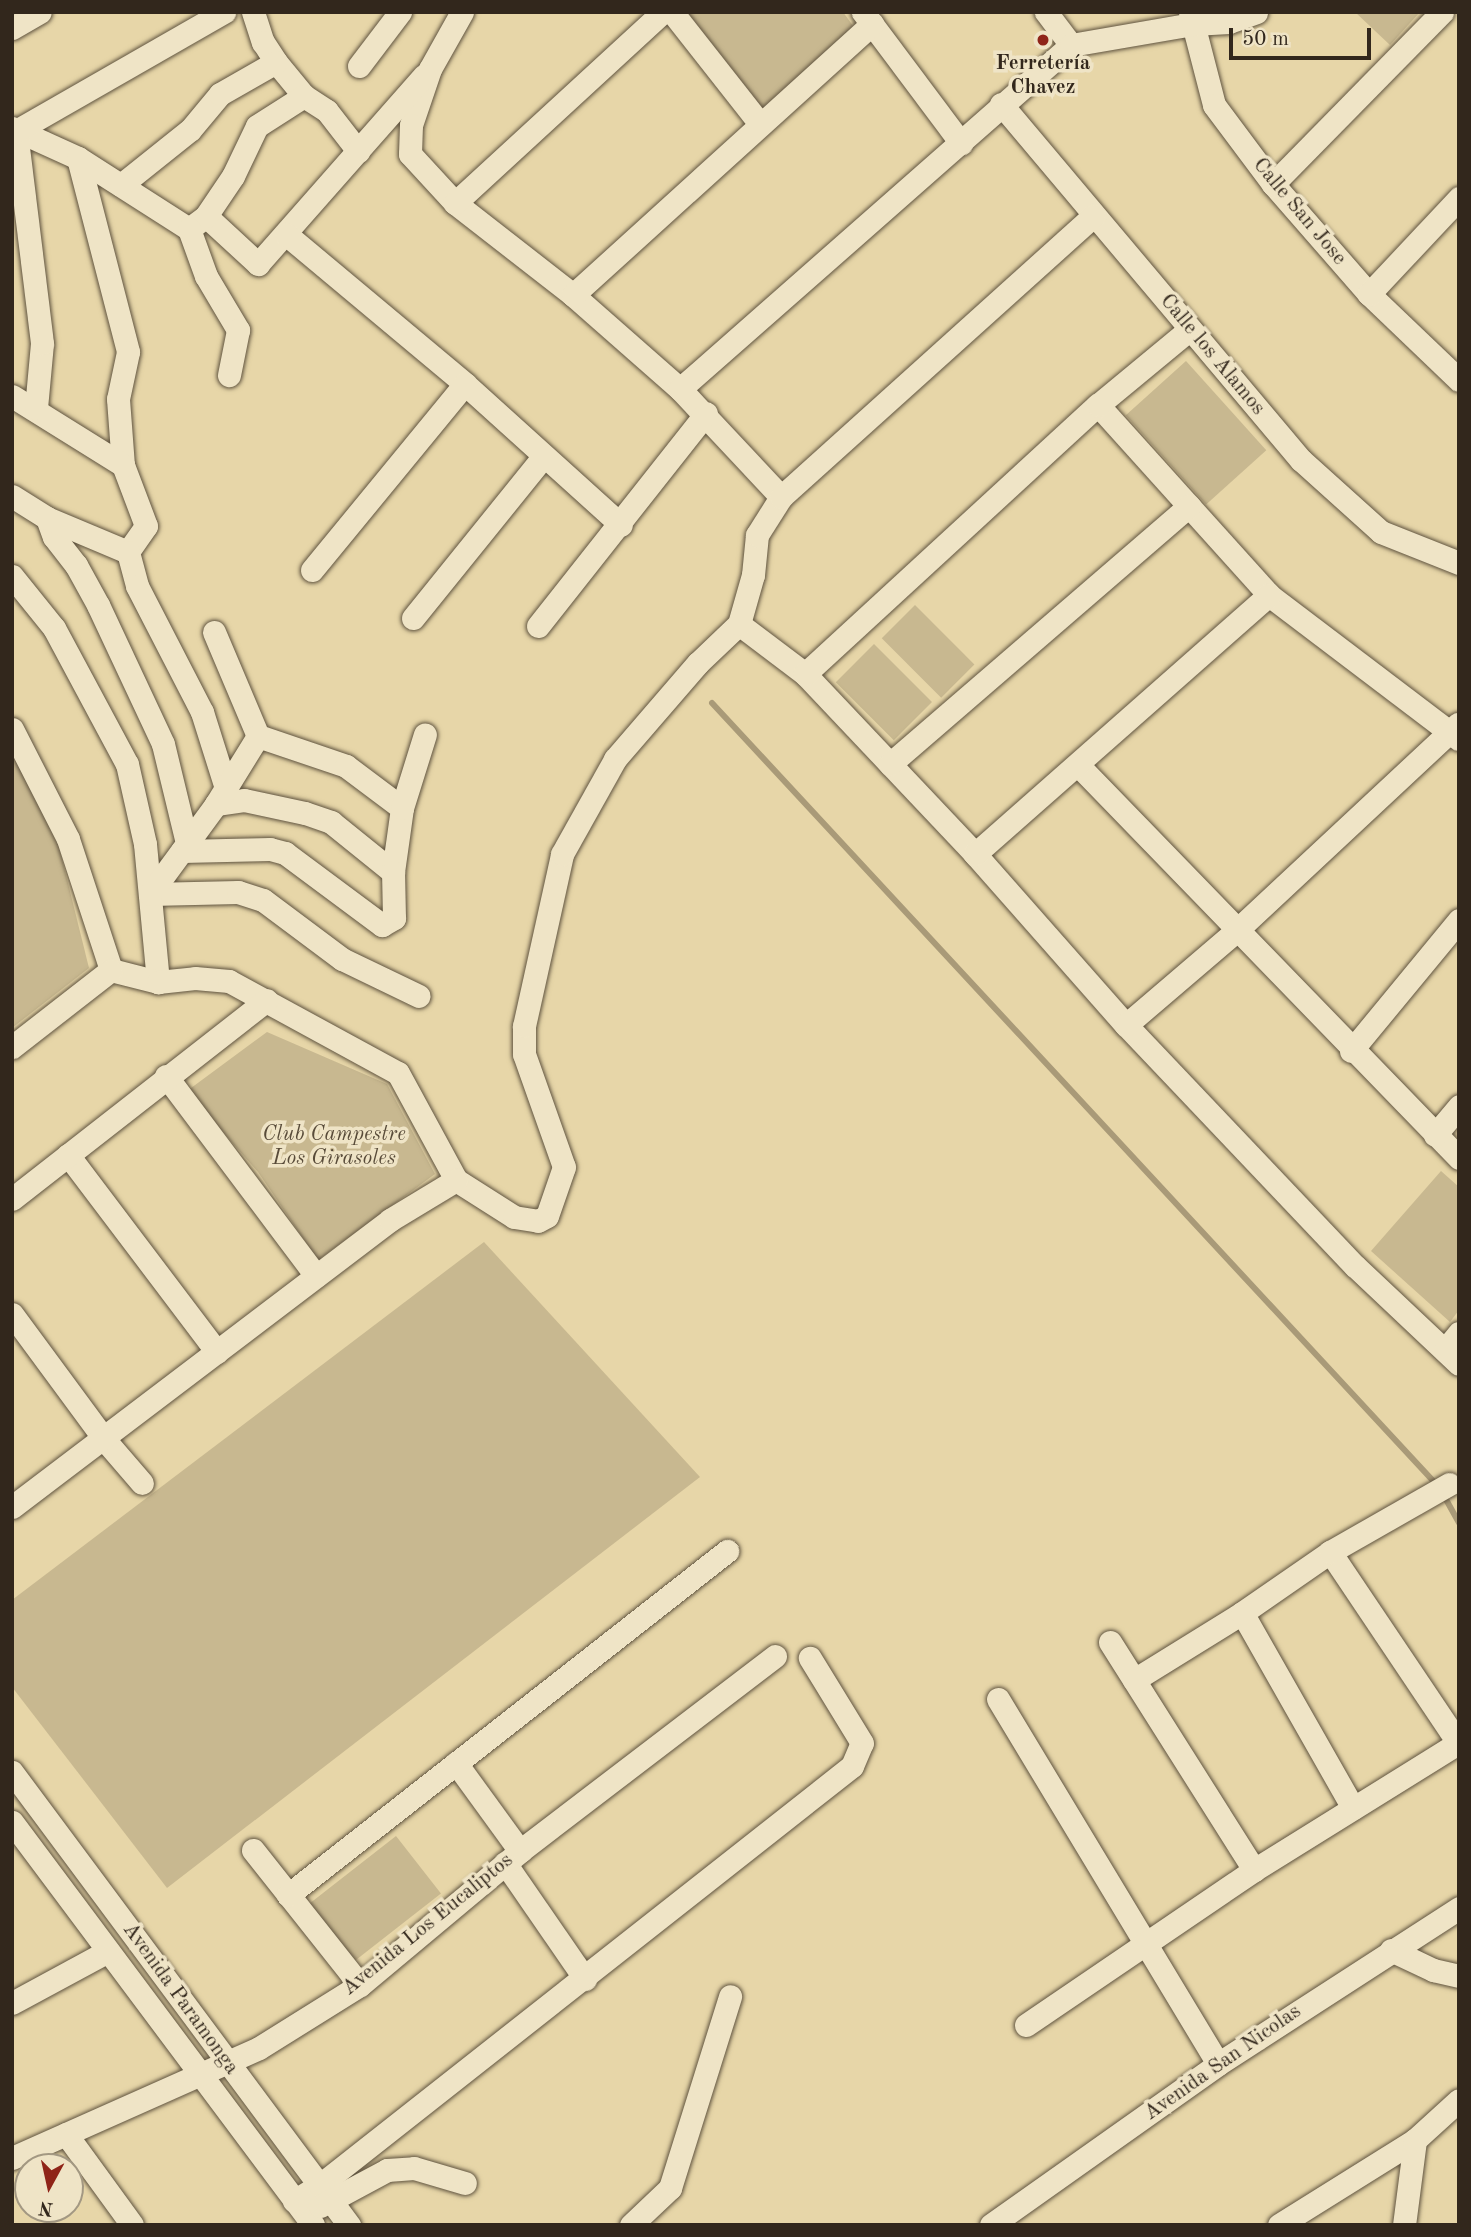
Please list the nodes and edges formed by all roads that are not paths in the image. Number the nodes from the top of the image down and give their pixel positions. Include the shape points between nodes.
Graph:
1 (40, 12) edge
2 (224, 12) edge
3 (253, 12) edge
4 (400, 12) edge
5 (462, 12) edge
6 (663, 12) edge
7 (672, 12) edge
8 (1046, 12) edge
9 (1256, 12) edge
10 (1442, 12) edge
11 (868, 18) edge
12 (1191, 18) edge
13 (12, 29) edge
14 (1071, 45) junction
15 (276, 62) junction
16 (359, 66) dead end
17 (430, 69) junction
18 (304, 96) junction
19 (1001, 104) junction
20 (760, 124) junction
21 (14, 130) edge
22 (961, 142) junction
23 (358, 150) junction
24 (79, 158) junction
25 (1273, 184) junction
26 (121, 185) junction
27 (1459, 198) edge
28 (455, 203) junction
29 (1094, 215) junction
30 (197, 223) junction
31 (287, 235) junction
32 (1369, 294) junction
33 (573, 295) junction
34 (1190, 329) junction
35 (229, 375) dead end
36 (1459, 380) edge
37 (465, 384) junction
38 (680, 389) junction
39 (12, 397) edge
40 (1098, 405) junction
41 (36, 408) junction
42 (706, 413) junction
43 (543, 457) junction
44 (123, 465) junction
45 (12, 496) edge
46 (781, 497) junction
47 (1189, 506) junction
48 (47, 518) junction
49 (621, 525) junction
50 (128, 552) junction
51 (1459, 563) edge
52 (312, 570) dead end
53 (12, 576) edge
54 (1269, 595) junction
55 (414, 618) dead end
56 (739, 624) junction
57 (538, 626) dead end
58 (214, 632) dead end
59 (805, 674) junction
60 (12, 729) edge
61 (1455, 732) edge
62 (425, 734) dead end
63 (258, 736) junction
64 (890, 764) junction
65 (1079, 766) junction
66 (221, 796) junction
67 (402, 808) junction
68 (185, 847) junction
69 (975, 854) junction
70 (393, 872) junction
71 (150, 894) junction
72 (1459, 919) edge
73 (1236, 931) junction
74 (111, 970) junction
75 (158, 982) junction
76 (419, 996) dead end
77 (267, 1000) junction
78 (1126, 1025) junction
79 (12, 1047) edge
80 (1351, 1051) junction
81 (166, 1076) junction
82 (1459, 1106) edge
83 (1435, 1135) junction
84 (68, 1155) junction
85 (1459, 1158) edge
86 (456, 1180) junction
87 (12, 1199) edge
88 (316, 1276) junction
89 (12, 1314) edge
90 (1454, 1349) edge
91 (217, 1352) junction
92 (104, 1439) junction
93 (142, 1483) dead end
94 (1450, 1485) edge
95 (12, 1507) edge
96 (727, 1551) dead end
97 (1330, 1552) junction
98 (1242, 1613) junction
99 (1111, 1642) dead end
100 (775, 1656) dead end
101 (810, 1658) dead end
102 (1134, 1680) junction
103 (998, 1699) dead end
104 (1458, 1744) edge
105 (456, 1763) junction
106 (12, 1772) edge
107 (1353, 1808) junction
108 (12, 1822) edge
109 (253, 1850) dead end
110 (512, 1857) junction
111 (1254, 1870) junction
112 (288, 1895) junction
113 (1459, 1908) edge
114 (1147, 1941) junction
115 (1391, 1950) junction
116 (108, 1951) junction
117 (1459, 1976) edge
118 (585, 1979) junction
119 (360, 1985) junction
120 (730, 1996) dead end
121 (12, 2003) edge
122 (1027, 2025) dead end
123 (225, 2063) junction
124 (1218, 2064) junction
125 (200, 2077) junction
126 (1459, 2099) edge
127 (66, 2134) junction
128 (1415, 2140) junction
129 (12, 2158) edge
130 (465, 2183) dead end
131 (326, 2192) junction
132 (304, 2214) edge
133 (132, 2225) edge
134 (349, 2225) edge
135 (631, 2225) edge
136 (991, 2225) edge
137 (1279, 2225) edge
138 (1404, 2225) edge

1 - 13 street
2 - 21 street
3 - 15 street via 262,42
4 - 16 street
5 - 17 street
6 - 28 street
7 - 20 street
8 - 14 street
9 - 12 street via 1229,22
10 - 25 street
11 - 20 street
11 - 22 street
12 - 14 street
12 - 25 street, Calle San Jose via 1214,105
14 - 19 street
15 - 18 street
15 - 26 street via 220,94 190,130
17 - 23 street
17 - 28 street via 411,125 410,154
18 - 23 street via 327,111
18 - 30 street via 257,125 233,176
19 - 22 street
19 - 29 street, Calle los Alamos
20 - 33 street
21 - 24 street
21 - 41 street via 40,316
22 - 38 street
23 - 31 street
24 - 26 street
24 - 44 street via 128,352 118,399
25 - 32 street, Calle San Jose
26 - 30 street
27 - 32 street
28 - 33 street
29 - 34 street, Calle los Alamos
29 - 46 street
30 - 31 street via 258,264
30 - 35 street via 206,276 238,330
31 - 37 street
32 - 36 street, Calle San Jose
33 - 38 street
34 - 40 street
34 - 51 street, Calle los Alamos via 1301,460 1358,514 1404,544
37 - 43 street
37 - 52 street
38 - 42 street
39 - 41 street
40 - 47 street
40 - 59 street
41 - 44 street
42 - 46 street
42 - 49 street
43 - 49 street
43 - 55 street
44 - 50 street via 146,526
45 - 48 street
46 - 56 street via 757,535 753,575
47 - 54 street
47 - 64 street
48 - 50 street
48 - 68 street via 54,537 99,606 163,744
49 - 57 street
50 - 66 street via 137,586 202,712
53 - 71 street via 54,628 127,764
54 - 61 street
54 - 65 street
56 - 59 street
56 - 86 street via 698,663 615,759 562,854 524,1026 524,1054 564,1167 547,1216 538,1221 514,1217
58 - 63 street
59 - 64 street
60 - 74 street via 68,839
61 - 73 street
62 - 67 street
63 - 66 street
63 - 67 street via 346,766
64 - 69 street
65 - 69 street
65 - 73 street
66 - 68 street
66 - 70 street via 331,822
67 - 70 street
68 - 70 street via 285,853 382,925 394,918
68 - 71 street
69 - 78 street
71 - 75 street
71 - 76 street via 238,892 263,900 342,959
72 - 80 street
73 - 78 street
73 - 80 street
74 - 75 street
74 - 79 street
75 - 77 street via 229,981
77 - 81 street
77 - 86 street via 398,1073
78 - 90 street via 1355,1266
80 - 83 street
81 - 84 street
81 - 88 street
82 - 83 street
83 - 85 street
84 - 87 street
84 - 91 street
86 - 88 street via 390,1220
88 - 91 street
89 - 92 street
91 - 92 street
92 - 93 street
92 - 95 street
94 - 97 street
96 - 105 street
97 - 98 street
97 - 104 street
98 - 102 street
98 - 107 street
99 - 102 street
100 - 110 street, Avenida Los Eucaliptos
101 - 118 street via 862,1743 852,1766
102 - 111 street
103 - 114 street
104 - 107 street
105 - 110 street
105 - 112 street
106 - 123 street, Avenida Paramonga
107 - 111 street
108 - 116 street, Avenida Paramonga
109 - 112 street
110 - 118 street
110 - 119 street, Avenida Los Eucaliptos
111 - 114 street
112 - 119 street
113 - 115 street, Avenida San Nicolas
114 - 122 street
114 - 124 street
115 - 117 street via 1433,1970
115 - 124 street, Avenida San Nicolas
116 - 121 street
116 - 125 street, Avenida Paramonga
118 - 131 street
119 - 123 street, Avenida Los Eucaliptos via 259,2048
120 - 135 street via 670,2188
123 - 125 street, Avenida Los Eucaliptos
123 - 131 street, Avenida Paramonga
124 - 136 street, Avenida San Nicolas
125 - 127 street, Avenida Los Eucaliptos
125 - 132 street, Avenida Paramonga
126 - 128 street
127 - 129 street, Avenida Los Eucaliptos
127 - 133 street
128 - 137 street
128 - 138 street
130 - 131 street via 414,2168 387,2170
131 - 132 street
131 - 134 street, Avenida Paramonga

